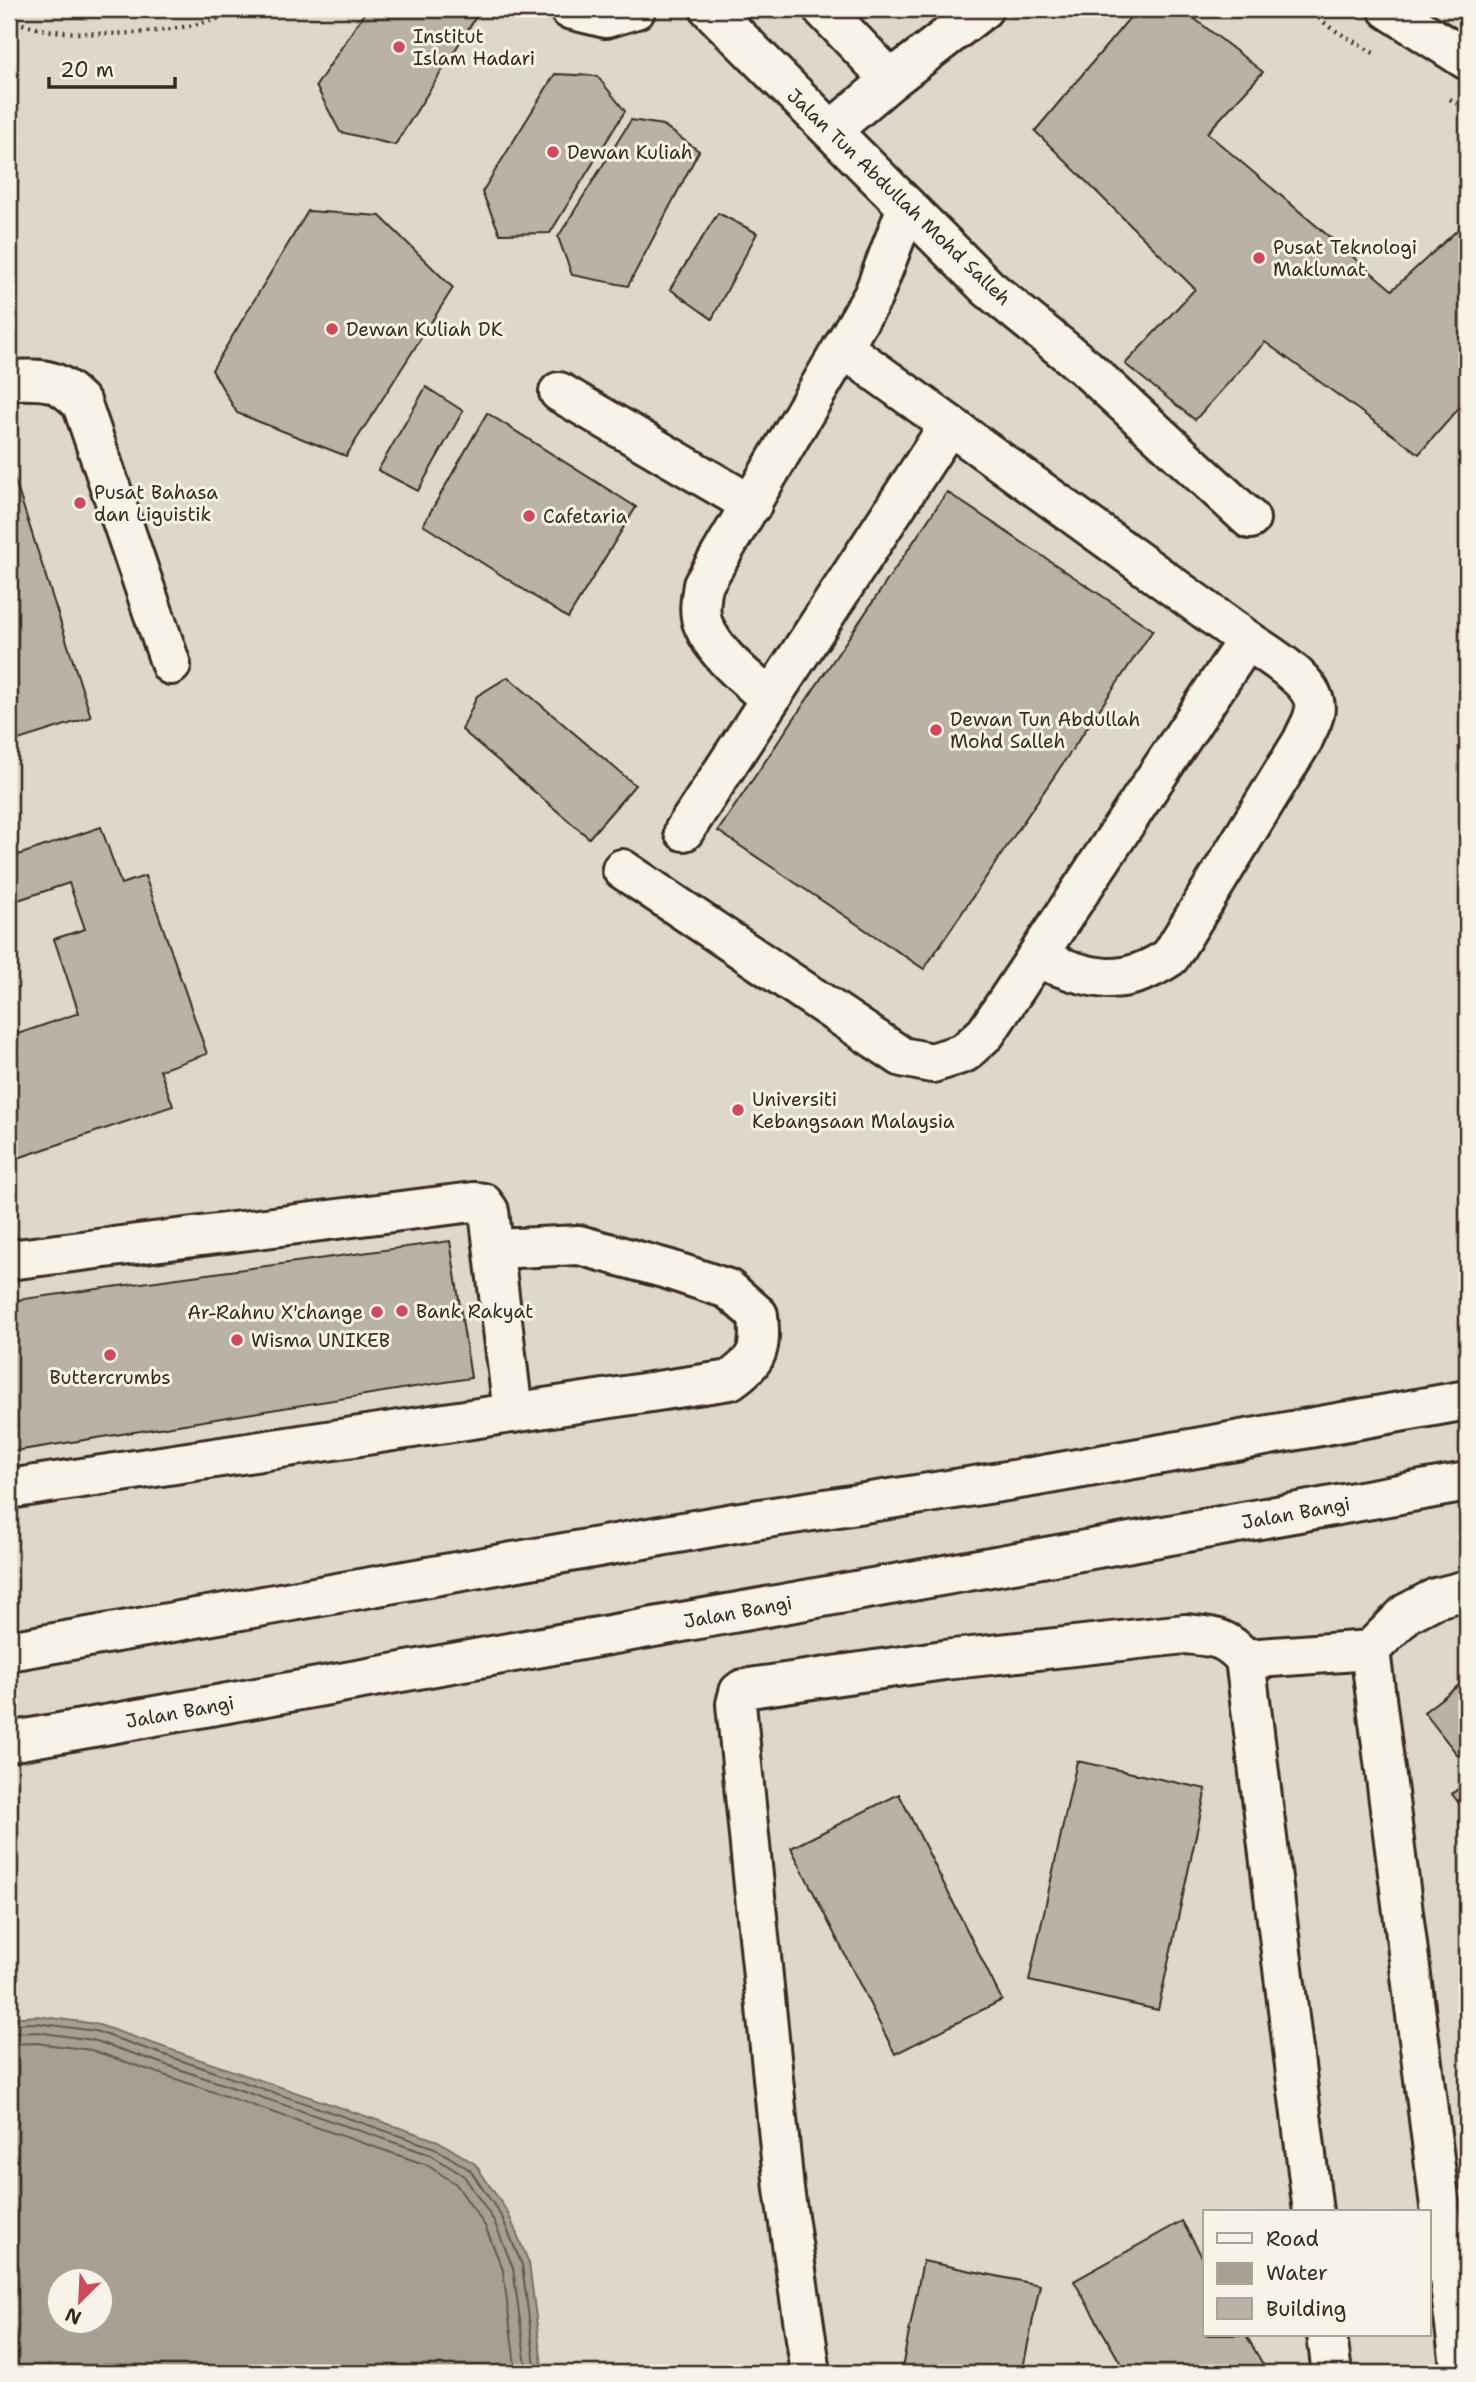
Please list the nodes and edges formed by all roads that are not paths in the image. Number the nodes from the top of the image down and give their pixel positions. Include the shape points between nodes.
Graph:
1 (569, 9) edge
2 (636, 9) edge
3 (710, 9) edge
4 (823, 9) edge
5 (983, 9) edge
6 (1388, 9) edge
7 (1467, 60) edge
8 (891, 80) junction
9 (832, 130) junction
10 (907, 207) junction
11 (843, 348) junction
12 (9, 380) edge
13 (559, 392) dead end
14 (949, 425) junction
15 (752, 505) junction
16 (1250, 519) dead end
17 (1247, 640) junction
18 (171, 665) dead end
19 (770, 699) junction
20 (684, 831) dead end
21 (622, 869) dead end
22 (1036, 958) junction
23 (494, 1249) junction
24 (9, 1260) edge
25 (1467, 1400) edge
26 (513, 1413) junction
27 (1467, 1482) edge
28 (9, 1489) edge
29 (1467, 1590) edge
30 (1370, 1650) junction
31 (9, 1651) edge
32 (1245, 1659) junction
33 (9, 1742) edge
34 (1312, 2210) edge
35 (1327, 2336) edge
36 (811, 2373) edge
37 (1332, 2373) edge
38 (1461, 2373) edge

1 - 2 main road via 606,18
3 - 9 main road, Jalan Tun Abdullah Mohd Salleh
4 - 8 main road
5 - 8 main road
6 - 7 main road
8 - 9 main road
9 - 10 main road, Jalan Tun Abdullah Mohd Salleh
10 - 11 main road via 873,296
10 - 16 main road, Jalan Tun Abdullah Mohd Salleh via 988,288 1086,368
11 - 14 main road
11 - 15 main road
12 - 18 main road via 51,381 82,404
13 - 15 main road
14 - 17 main road
14 - 19 main road
15 - 19 main road via 703,585 700,605 703,624 723,656
17 - 22 main road
17 - 22 main road via 1298,677 1311,691 1315,712 1303,740 1170,957 1151,970 1120,979 1085,976
19 - 20 main road
21 - 22 main road via 902,1057 932,1063 964,1053 986,1033
23 - 24 main road via 489,1211 483,1203 473,1202
23 - 26 main road
23 - 26 main road via 579,1245 728,1289 758,1315 761,1343 748,1367 730,1380
25 - 31 main road
26 - 28 main road
27 - 33 main road, Jalan Bangi
29 - 30 main road via 1436,1598 1407,1613
30 - 32 main road
30 - 38 main road
32 - 34 main road
32 - 36 main road via 1230,1642 1185,1634 944,1660 739,1692 736,1704 785,2189
35 - 37 main road

